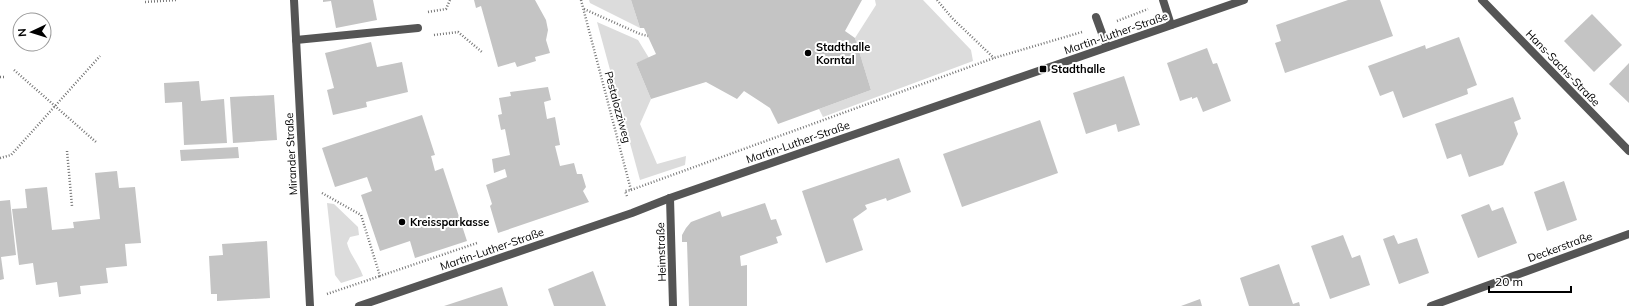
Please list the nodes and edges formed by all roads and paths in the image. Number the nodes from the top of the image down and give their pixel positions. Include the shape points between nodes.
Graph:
1 (176, 0) edge
2 (294, 0) edge
3 (450, 0) edge
4 (581, 0) edge
5 (937, 0) edge
6 (1244, 0) edge
7 (1482, 0) edge
8 (145, 2) dead end
9 (1163, 2) edge
10 (584, 9) junction
11 (1096, 17) dead end
12 (1172, 25) junction
13 (1100, 27) junction
14 (418, 28) junction
15 (648, 36) dead end
16 (296, 40) junction
17 (1106, 47) junction
18 (482, 52) dead end
19 (100, 56) dead end
20 (994, 58) junction
21 (14, 70) dead end
22 (6, 77) dead end
23 (0, 78) edge
24 (55, 106) junction
25 (96, 142) dead end
26 (67, 151) dead end
27 (1629, 151) edge
28 (0, 158) edge
29 (304, 183) junction
30 (631, 190) junction
31 (670, 198) junction
32 (72, 206) dead end
33 (632, 213) junction
34 (1629, 234) edge
35 (477, 243) dead end
36 (310, 306) edge
37 (359, 306) edge
38 (673, 306) edge
39 (1431, 306) edge

1 - 8 path
2 - 16 street, Mirander Straße
3 - 14 path via 446,9 418,13
4 - 10 path, Pestalozziweg
5 - 20 path
6 - 12 street, Martin-Luther-Straße
7 - 27 street, Hans-Sachs-Straße
9 - 12 street
9 - 13 path
10 - 15 path
10 - 30 path, Pestalozziweg
11 - 13 street
12 - 17 street, Martin-Luther-Straße
13 - 17 street
13 - 20 path
14 - 16 street
14 - 18 path via 424,37 458,32
16 - 29 street, Mirander Straße
17 - 31 street, Martin-Luther-Straße
19 - 24 path
20 - 30 path
21 - 24 path
22 - 23 path
24 - 25 path
24 - 28 path via 11,155
26 - 32 path
29 - 35 path via 361,215 380,276
29 - 36 street, Mirander Straße
30 - 33 path, Pestalozziweg via 625,191
31 - 33 street, Martin-Luther-Straße
31 - 38 street, Heimstraße
33 - 37 street, Martin-Luther-Straße
34 - 39 street, Deckerstraße

